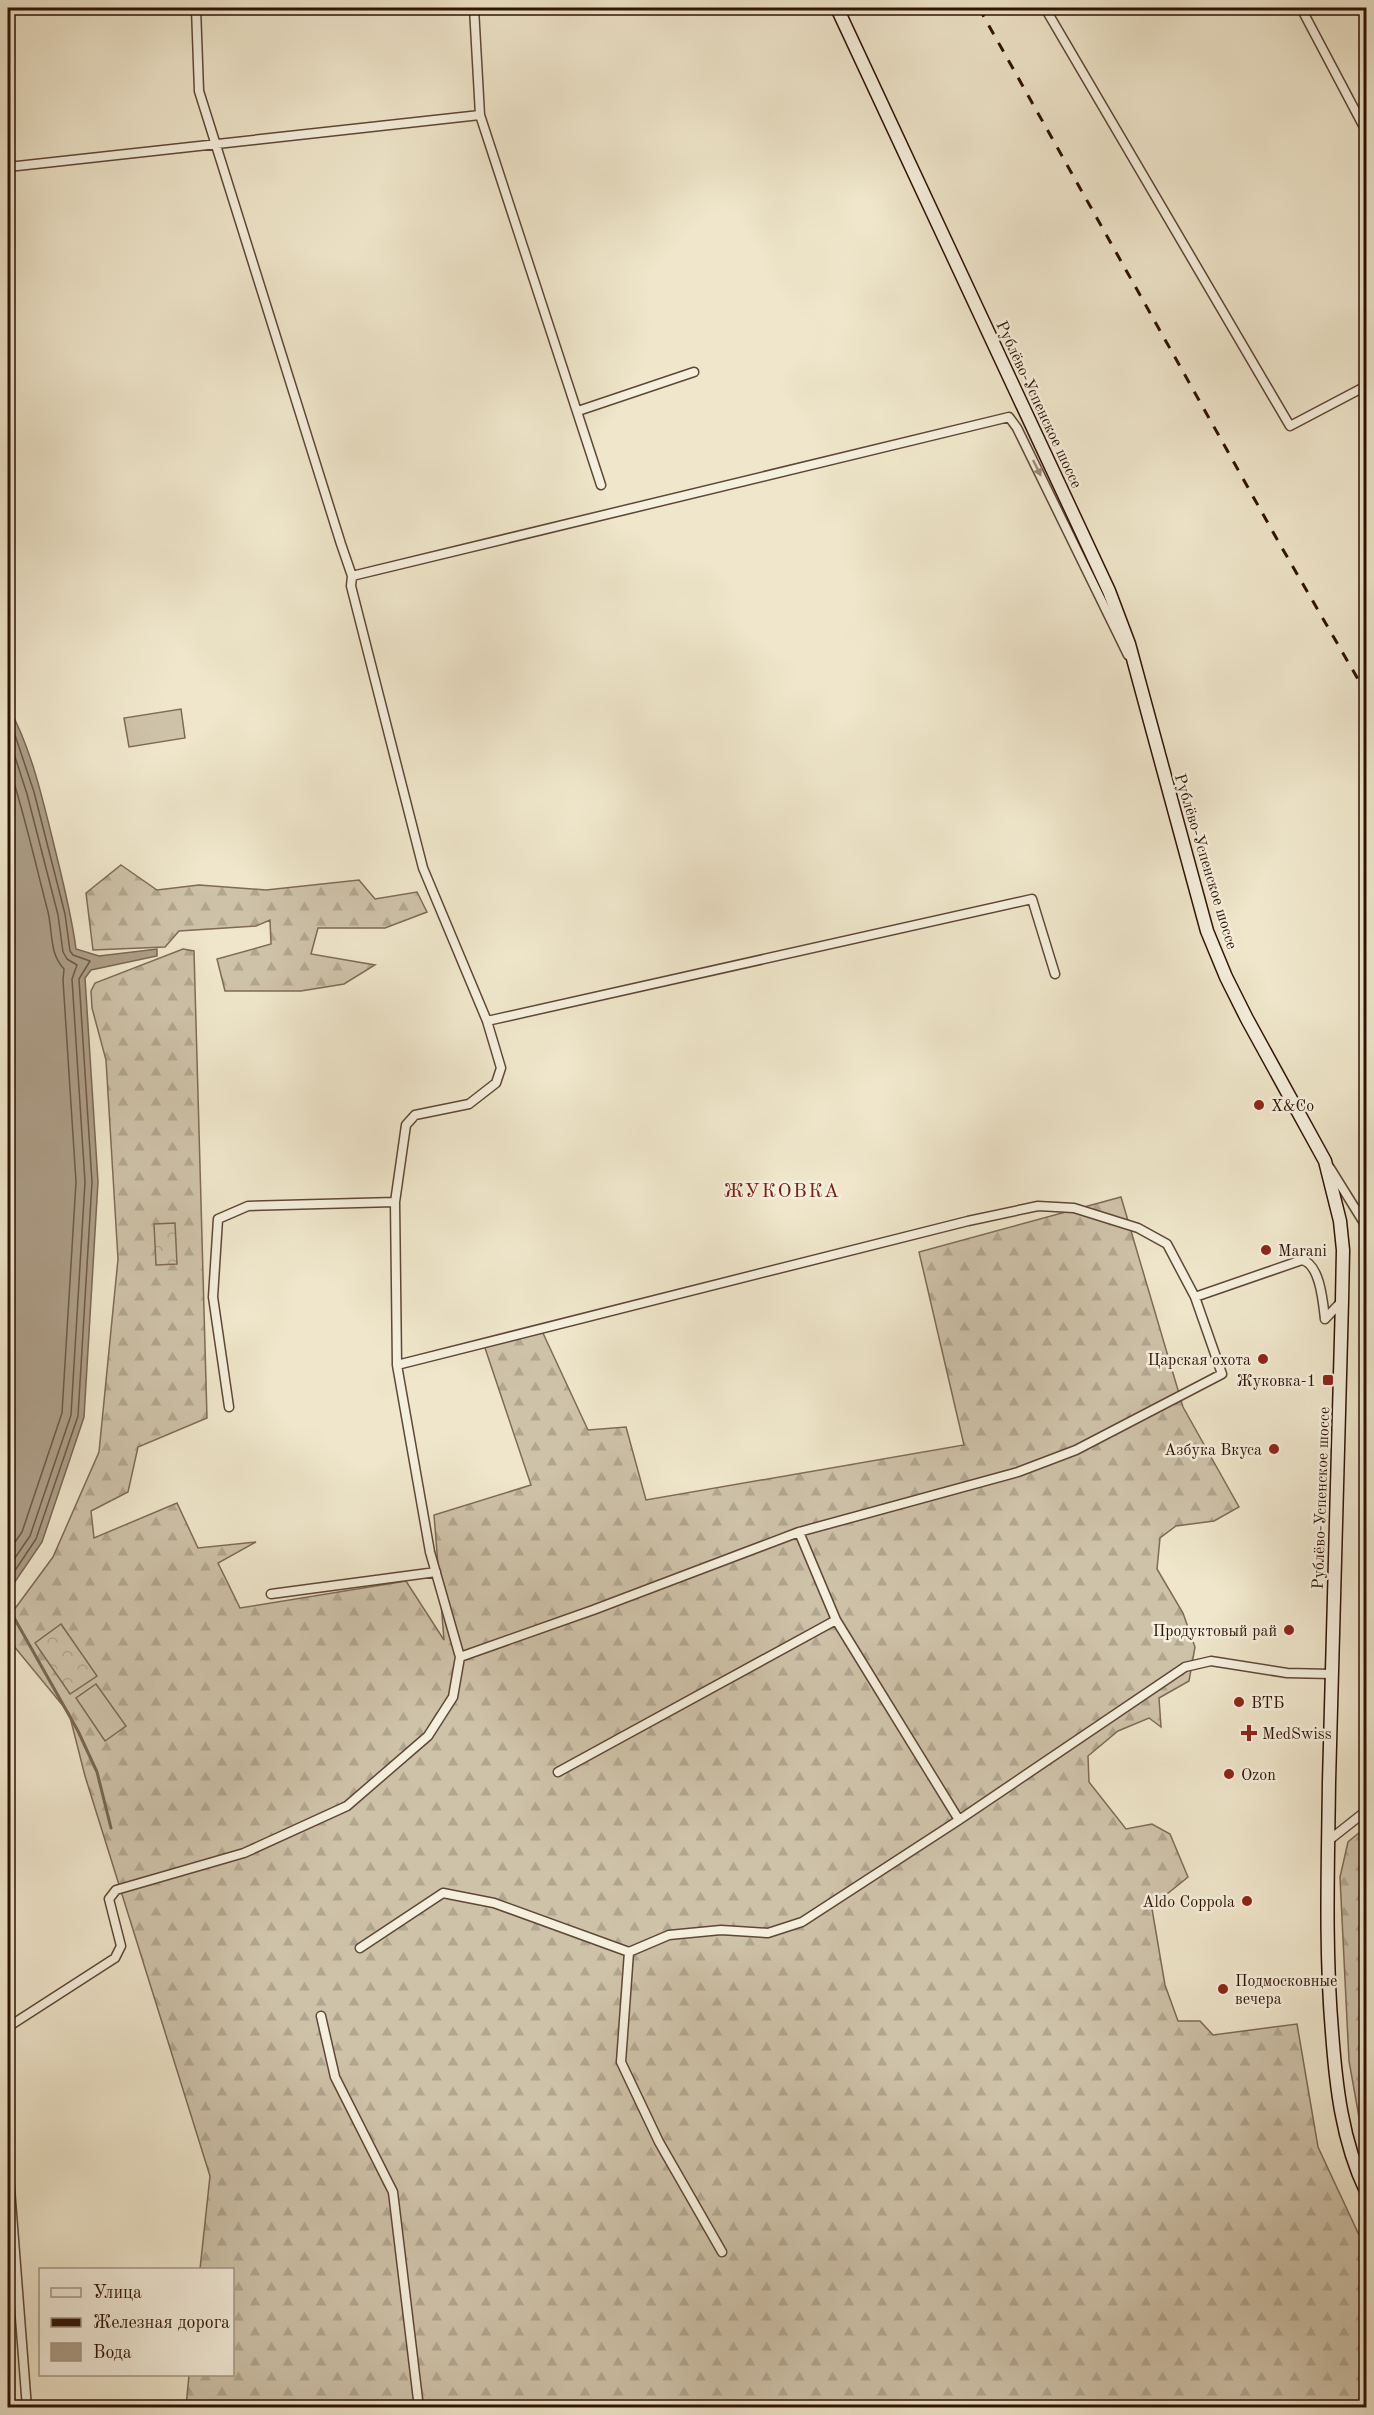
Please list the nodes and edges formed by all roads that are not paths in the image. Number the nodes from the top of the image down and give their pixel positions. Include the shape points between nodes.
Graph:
1 (196, 8) edge
2 (474, 8) edge
3 (837, 8) edge
4 (1045, 8) edge
5 (1301, 8) edge
6 (480, 115) junction
7 (1366, 131) edge
8 (216, 144) junction
9 (8, 167) edge
10 (694, 372) dead end
11 (1366, 386) edge
12 (578, 411) junction
13 (601, 485) dead end
14 (352, 576) junction
15 (1139, 679) junction
16 (1055, 974) dead end
17 (488, 1022) junction
18 (1326, 1161) junction
19 (395, 1202) junction
20 (1366, 1226) edge
21 (1195, 1297) junction
22 (1342, 1301) junction
23 (397, 1365) junction
24 (229, 1407) dead end
25 (799, 1532) junction
26 (435, 1572) junction
27 (271, 1594) dead end
28 (836, 1620) junction
29 (460, 1657) junction
30 (1332, 1674) junction
31 (558, 1772) dead end
32 (1366, 1811) edge
33 (959, 1820) junction
34 (1328, 1841) junction
35 (360, 1948) dead end
36 (629, 1952) junction
37 (321, 2016) dead end
38 (8, 2026) edge
39 (8, 2162) edge
40 (1366, 2191) edge
41 (722, 2252) dead end
42 (27, 2408) edge
43 (419, 2408) edge

1 - 8 street via 199,91
2 - 6 street
3 - 15 main road, Рублёво-Успенское шоссе via 1098,565
4 - 11 street via 1290,426
5 - 7 street
6 - 8 street
6 - 12 street
8 - 9 street
8 - 14 street
10 - 12 street
12 - 13 street
14 -> 15 street via 1009,417
14 - 17 street via 351,586 423,868
15 - 18 main road, Рублёво-Успенское шоссе via 1207,931 1247,1019
16 - 17 street via 1032,899
17 - 19 street via 501,1068 496,1083 469,1104 415,1115 406,1125
18 - 20 street
18 - 22 main road, Рублёво-Успенское шоссе via 1340,1221
19 - 23 street
19 - 24 street via 248,1206 218,1219 213,1297
21 - 22 street via 1302,1260 1313,1267 1326,1318
21 - 23 street via 1167,1244 1138,1228 1074,1208 1038,1206
21 - 25 street via 1222,1374 1056,1458
22 - 30 main road, Рублёво-Успенское шоссе
23 - 26 street
25 - 28 street
25 - 29 street
26 - 27 street
26 - 29 street
28 - 31 street
28 - 33 street
29 - 38 street via 453,1697 428,1736 347,1806 244,1853 116,1890 109,1899 122,1946 115,1958
30 - 33 street via 1287,1673 1211,1661 1185,1667
30 - 34 main road, Рублёво-Успенское шоссе
32 - 34 street
33 - 36 street via 802,1922 768,1933 721,1930 669,1935
34 - 40 main road, Рублёво-Успенское шоссе via 1327,1924 1335,2073 1346,2134
35 - 36 street via 443,1893 494,1903
36 - 41 street via 621,2062 659,2142
37 - 43 street via 335,2077 393,2192
39 - 42 street

